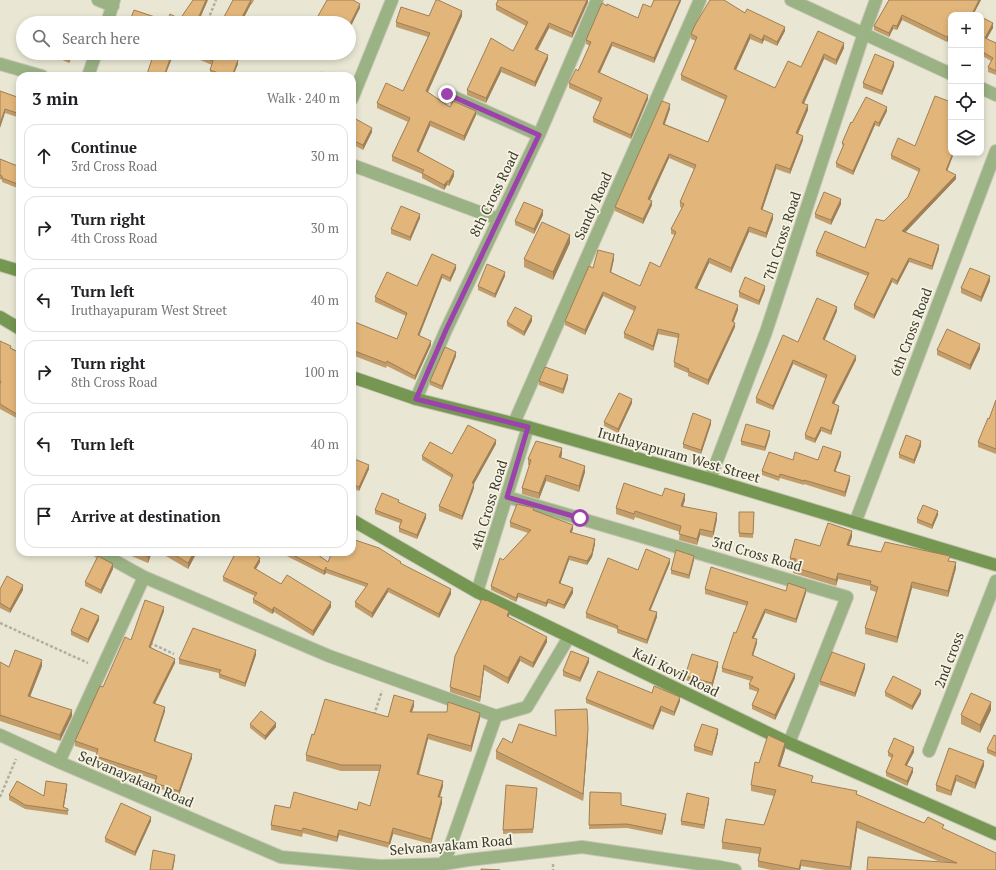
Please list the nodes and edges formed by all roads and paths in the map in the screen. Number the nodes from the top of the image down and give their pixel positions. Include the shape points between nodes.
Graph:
1 (98, 0) edge
2 (216, 0) edge
3 (392, 0) edge
4 (597, 0) edge
5 (700, 0) edge
6 (791, 0) edge
7 (876, 0) edge
8 (114, 3) edge
9 (109, 16) edge
10 (210, 16) edge
11 (864, 33) junction
12 (94, 60) edge
13 (0, 64) edge
14 (28, 72) edge
15 (89, 72) edge
16 (948, 73) edge
17 (356, 89) edge
18 (984, 89) edge
19 (447, 94) dead end
20 (996, 95) edge
21 (539, 135) junction
22 (996, 151) edge
23 (356, 166) edge
24 (498, 219) junction
25 (0, 265) edge
26 (16, 270) edge
27 (0, 317) edge
28 (16, 327) edge
29 (356, 378) edge
30 (416, 399) junction
31 (514, 423) junction
32 (528, 427) junction
33 (710, 479) junction
34 (507, 497) junction
35 (356, 522) edge
36 (855, 522) junction
37 (106, 556) edge
38 (996, 566) edge
39 (144, 577) junction
40 (996, 580) edge
41 (477, 592) junction
42 (0, 623) edge
43 (569, 636) junction
44 (147, 642) edge
45 (174, 654) dead end
46 (102, 670) junction
47 (386, 677) junction
48 (496, 716) junction
49 (373, 720) edge
50 (0, 735) edge
51 (789, 743) junction
52 (22, 745) junction
53 (930, 751) dead end
54 (59, 762) junction
55 (0, 797) edge
56 (996, 834) edge
57 (444, 864) junction
58 (735, 870) edge

1 - 8 street
2 - 10 path
3 - 17 street
4 - 21 street, 8th Cross Road
5 - 31 street, Sandy Road
6 - 11 street
7 - 11 street, 7th Cross Road
8 - 9 street
11 - 16 street
11 - 33 street, 7th Cross Road via 766,332
12 - 15 street
13 - 14 street
18 - 20 street
19 - 21 street
21 - 24 street, 8th Cross Road
22 - 36 street, 6th Cross Road
23 - 24 street
24 - 30 street, 8th Cross Road
25 - 26 street
27 - 28 street
29 - 30 street, Iruthayapuram West Street
30 - 31 street, Iruthayapuram West Street
31 - 32 street, Iruthayapuram West Street
32 - 33 street, Iruthayapuram West Street
32 - 34 street, 4th Cross Road
33 - 36 street, Iruthayapuram West Street
34 - 41 street, 4th Cross Road
34 - 51 street, 3rd Cross Road via 847,597
35 - 41 street, Kali Kovil Road
36 - 38 street, Iruthayapuram West Street
37 - 39 street
39 - 46 street
39 - 47 street via 329,656
40 - 53 street, 2nd cross
41 - 43 street, Kali Kovil Road
42 - 46 path
43 - 48 street via 527,707
43 - 51 street, Kali Kovil Road
44 - 45 path
46 - 54 street
47 - 48 street
47 - 49 path
48 - 57 street
50 - 52 street, Selvanayakam Road
51 - 56 street, Kali Kovil Road
52 - 54 street, Selvanayakam Road
52 - 55 path
54 - 57 street, Selvanayakam Road via 281,856 382,866
57 - 58 street, Selvanayakam Road via 582,847

